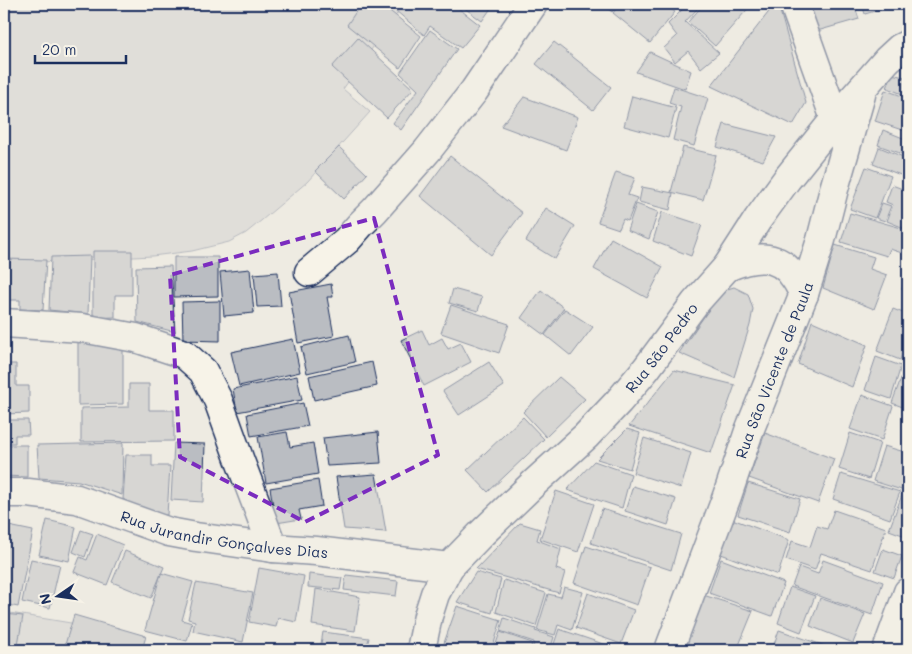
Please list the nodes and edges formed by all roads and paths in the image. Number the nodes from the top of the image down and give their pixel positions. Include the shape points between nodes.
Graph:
1 (532, 4) edge
2 (794, 4) edge
3 (908, 44) edge
4 (864, 85) junction
5 (835, 119) junction
6 (727, 266) junction
7 (309, 272) dead end
8 (804, 294) junction
9 (4, 323) edge
10 (4, 493) edge
11 (273, 548) junction
12 (449, 567) junction
13 (908, 592) edge
14 (421, 650) edge
15 (669, 650) edge
16 (887, 650) edge

1 - 7 street via 474,91 428,151 348,240
2 - 5 street
3 - 4 street, Rua São Pedro via 887,60
4 - 5 street, Rua São Pedro
4 - 8 street, Rua São Vicente de Paula
5 - 6 street, Rua São Pedro via 787,179
6 - 8 street via 751,258 776,260 786,267
6 - 12 street, Rua São Pedro via 619,401
8 - 15 street, Rua São Vicente de Paula via 749,431
9 - 11 street via 82,328 136,338 184,354 203,371 218,400
10 - 11 street, Rua Jurandir Gonçalves Dias via 77,499 169,532
11 - 12 street, Rua Jurandir Gonçalves Dias
12 - 14 street, Rua São Pedro via 428,616
13 - 16 street

